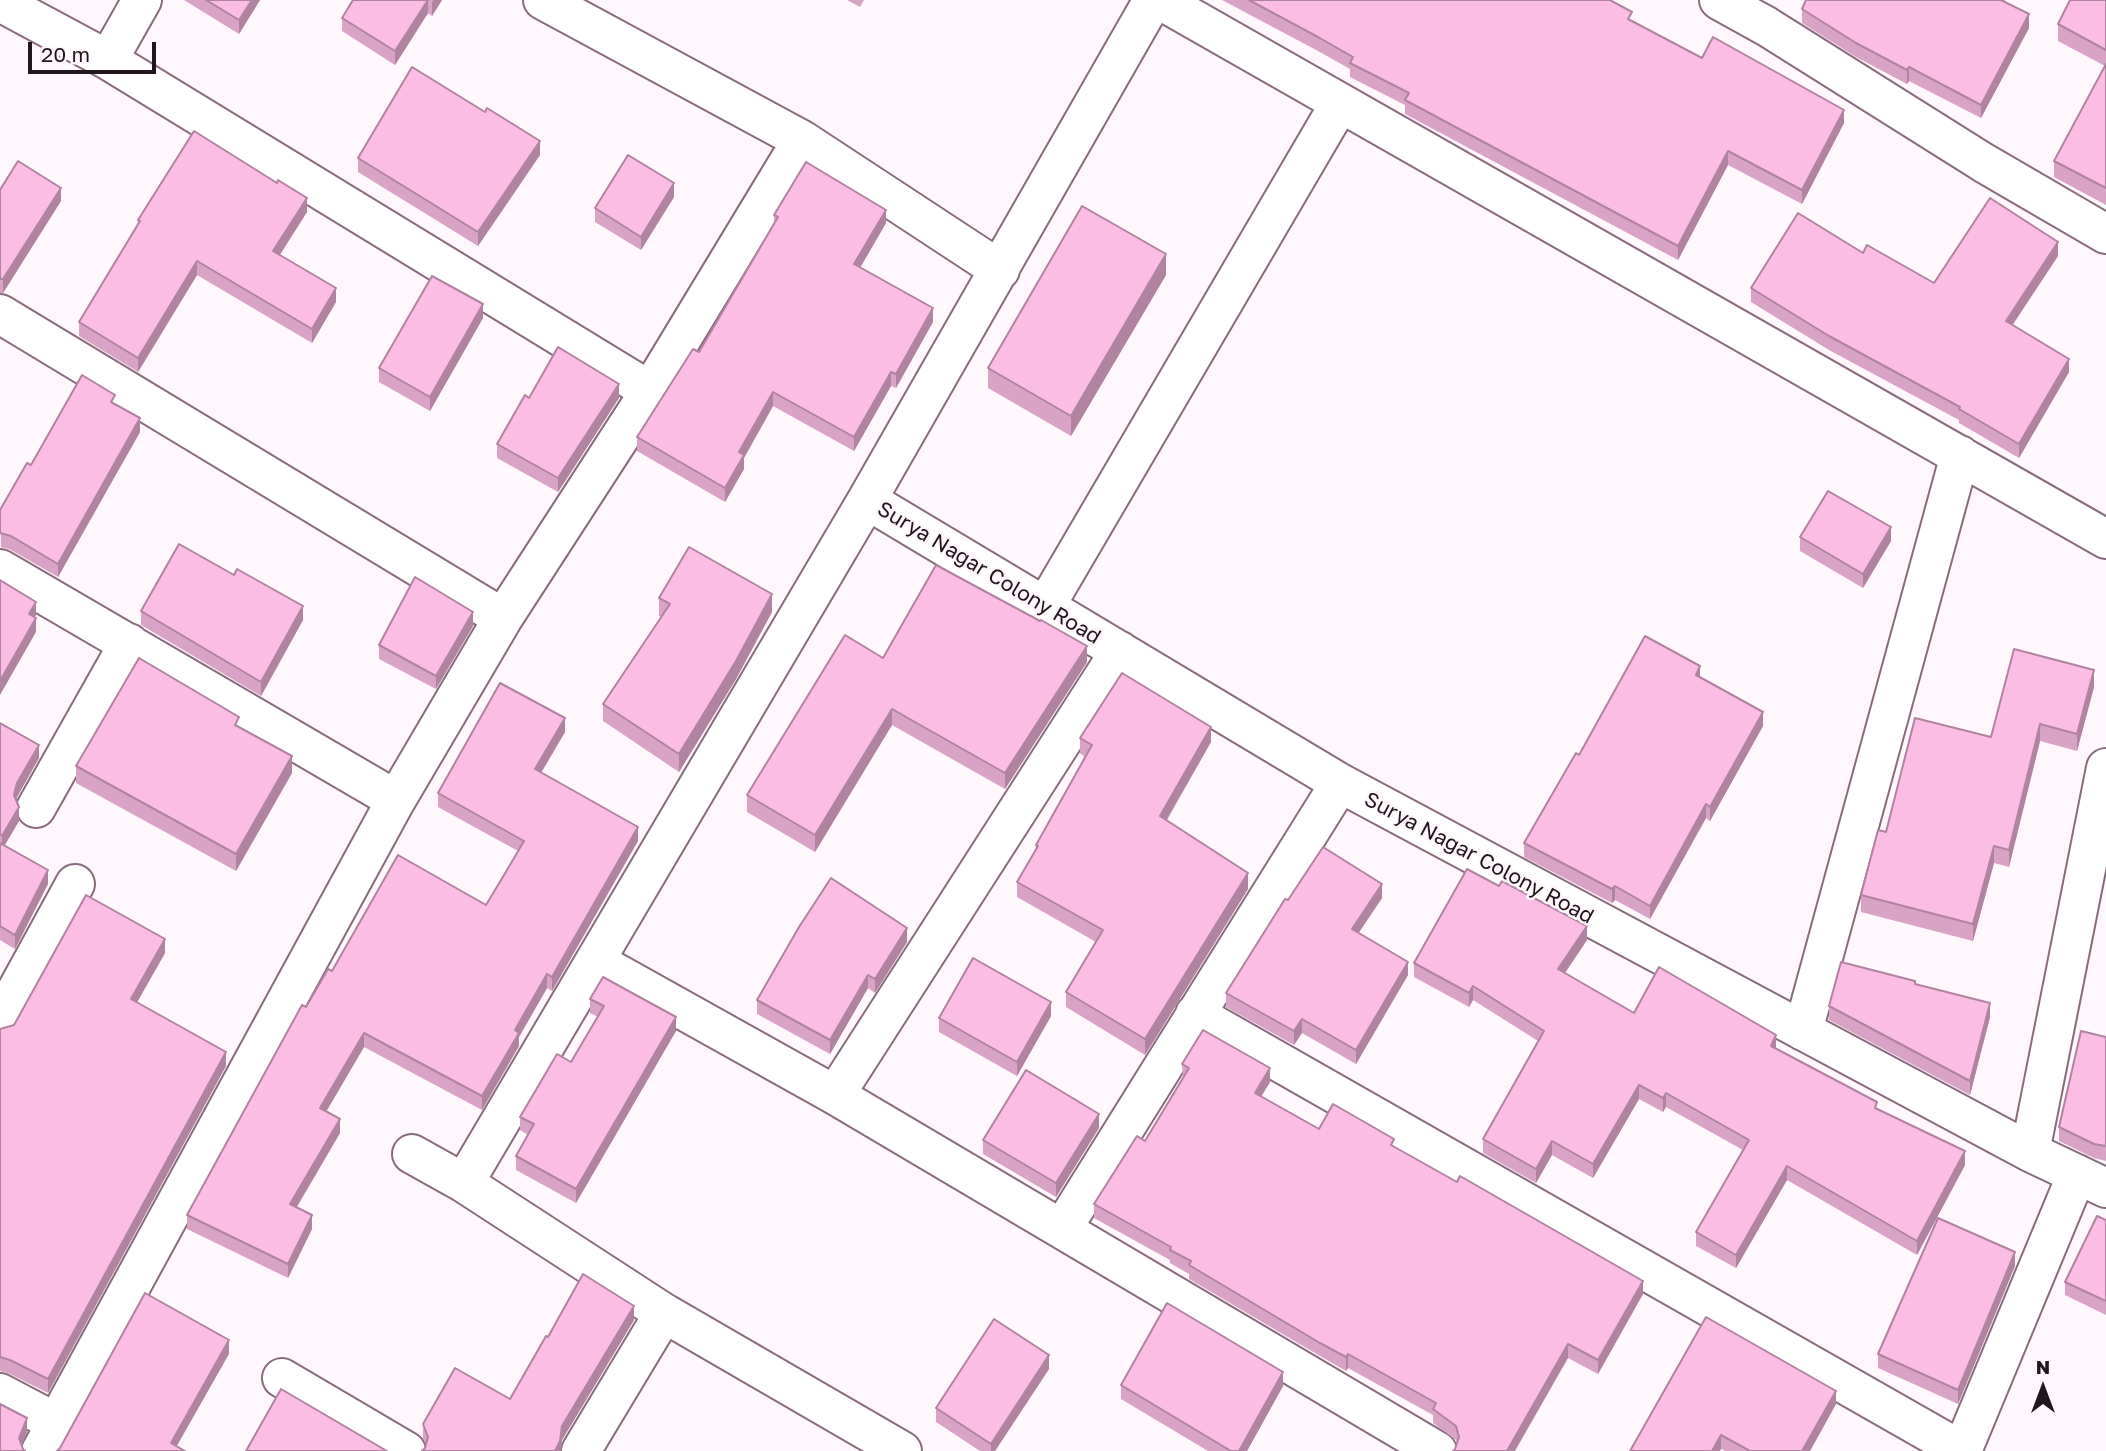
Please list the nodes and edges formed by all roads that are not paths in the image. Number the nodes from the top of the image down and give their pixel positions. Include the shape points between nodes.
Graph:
1 (142, 0) edge
2 (543, 0) edge
3 (1153, 0) edge
4 (1160, 0) edge
5 (1719, 0) edge
6 (0, 2) edge
7 (108, 60) junction
8 (1340, 103) junction
9 (802, 141) junction
10 (2106, 234) edge
11 (1000, 270) junction
12 (0, 314) edge
13 (650, 391) junction
14 (1960, 456) junction
15 (867, 500) junction
16 (2106, 539) edge
17 (0, 569) edge
18 (1045, 607) junction
19 (503, 618) junction
20 (128, 643) junction
21 (1120, 651) junction
22 (2106, 768) edge
23 (1340, 783) junction
24 (396, 800) junction
25 (36, 808) dead end
26 (75, 884) dead end
27 (595, 961) junction
28 (1195, 1014) junction
29 (0, 1021) edge
30 (1803, 1031) junction
31 (835, 1095) junction
32 (2030, 1152) junction
33 (412, 1154) dead end
34 (2091, 1181) edge
35 (464, 1183) junction
36 (1062, 1229) junction
37 (664, 1313) junction
38 (282, 1378) dead end
39 (0, 1393) edge
40 (49, 1437) edge
41 (406, 1451) edge
42 (581, 1451) edge
43 (902, 1451) edge
44 (1437, 1451) edge
45 (1962, 1451) edge

1 - 7 street
2 - 9 street
3 - 11 street
4 - 8 street
5 - 10 street
6 - 7 street
7 - 13 street
8 - 14 street
8 - 18 street
9 - 11 street
9 - 13 street
11 - 15 street
12 - 19 street
13 - 19 street
14 - 16 street
14 - 30 street
15 - 18 street, Surya Nagar Colony Road
15 - 27 street
17 - 20 street
18 - 21 street, Surya Nagar Colony Road
19 - 24 street
20 - 24 street
20 - 25 street
21 - 23 street, Surya Nagar Colony Road
21 - 31 street
22 - 32 street
23 - 28 street
23 - 30 street, Surya Nagar Colony Road
24 - 40 street
26 - 29 street
27 - 31 street
27 - 35 street
28 - 36 street
28 - 45 street
30 - 32 street, Surya Nagar Colony Road
31 - 36 street
32 - 34 street, Surya Nagar Colony Road
33 - 35 street
34 - 45 street
35 - 37 street
36 - 44 street
37 - 42 street
37 - 43 street
38 - 41 street
39 - 40 street

